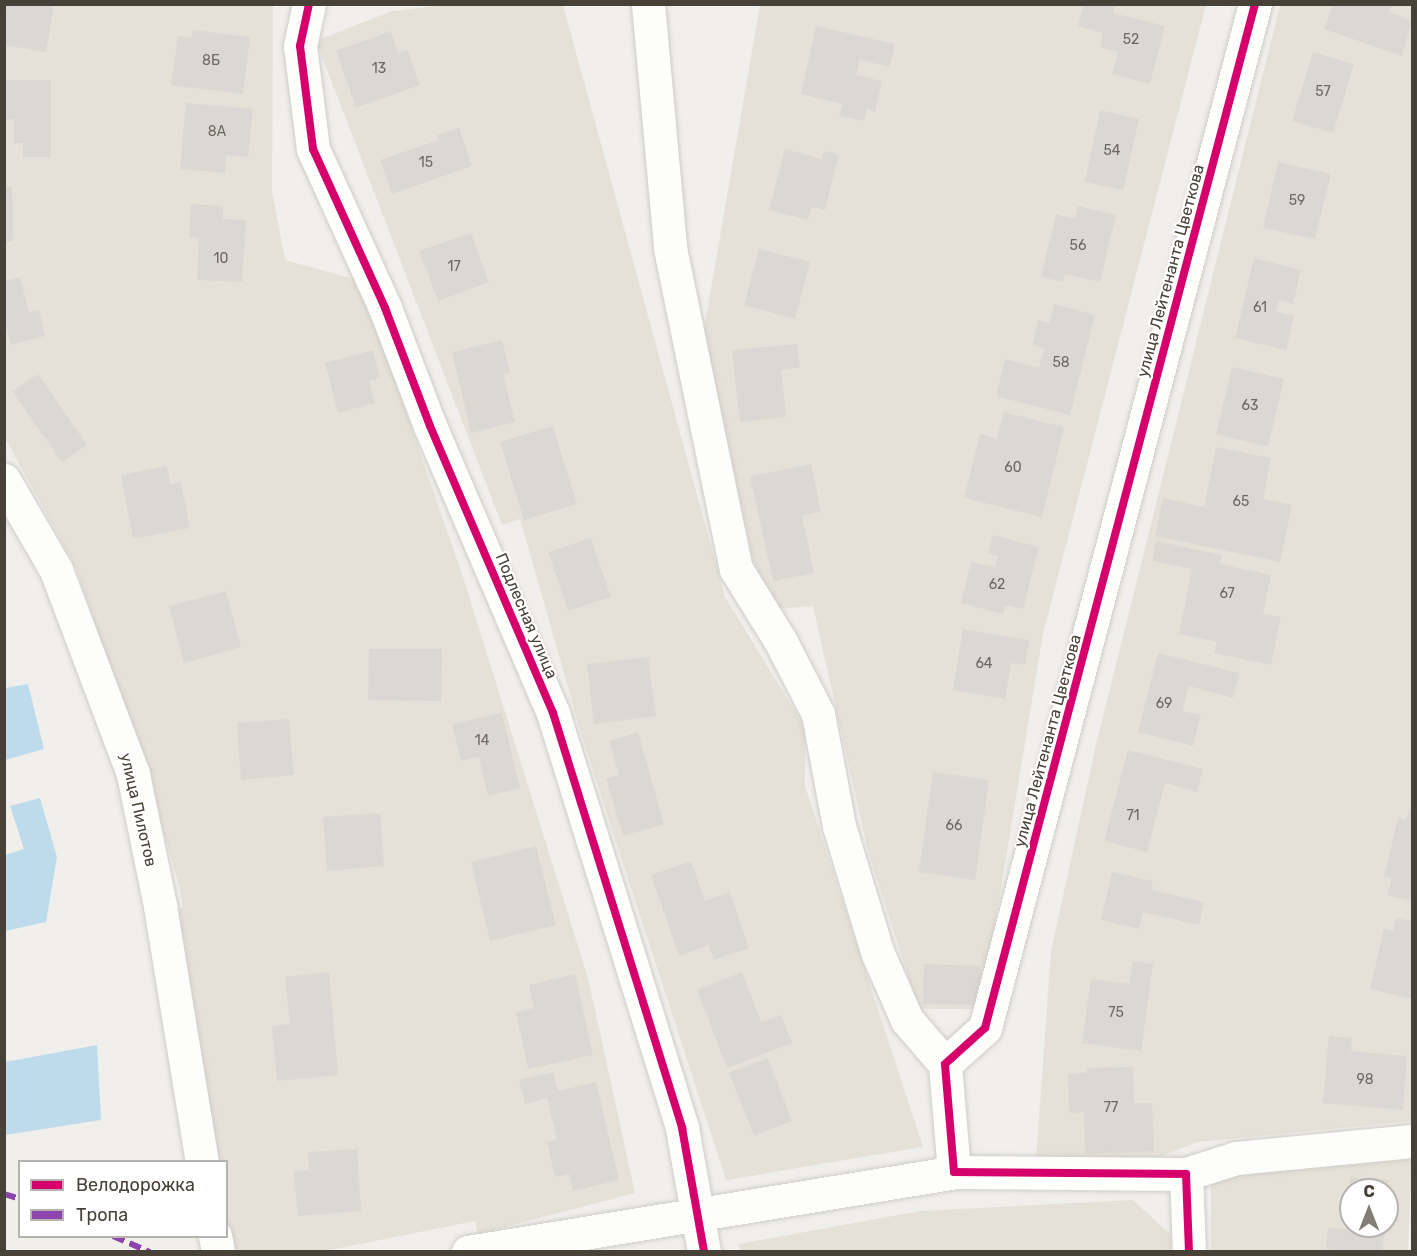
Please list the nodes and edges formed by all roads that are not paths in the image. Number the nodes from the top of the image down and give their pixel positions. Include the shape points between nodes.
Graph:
1 (309, 4) edge
2 (648, 4) edge
3 (1255, 4) edge
4 (4, 480) edge
5 (945, 1064) junction
6 (1413, 1141) edge
7 (202, 1160) edge
8 (954, 1172) junction
9 (1186, 1174) junction
10 (700, 1211) junction
11 (468, 1251) edge
12 (704, 1251) edge
13 (1189, 1251) edge

1 - 10 street, Подлесная улица via 300,46 313,148 385,308 430,426 553,713 682,1128
2 - 5 street via 670,248 735,569 781,642 818,714 839,826 878,954 907,1020
3 - 5 street, улица Лейтенанта Цветкова via 985,1028
4 - 7 street, улица Пилотов via 56,570 133,774 160,906
5 - 8 street
6 - 9 street via 1236,1158
8 - 9 street
8 - 10 street
9 - 13 street
10 - 11 street
10 - 12 street, Подлесная улица

